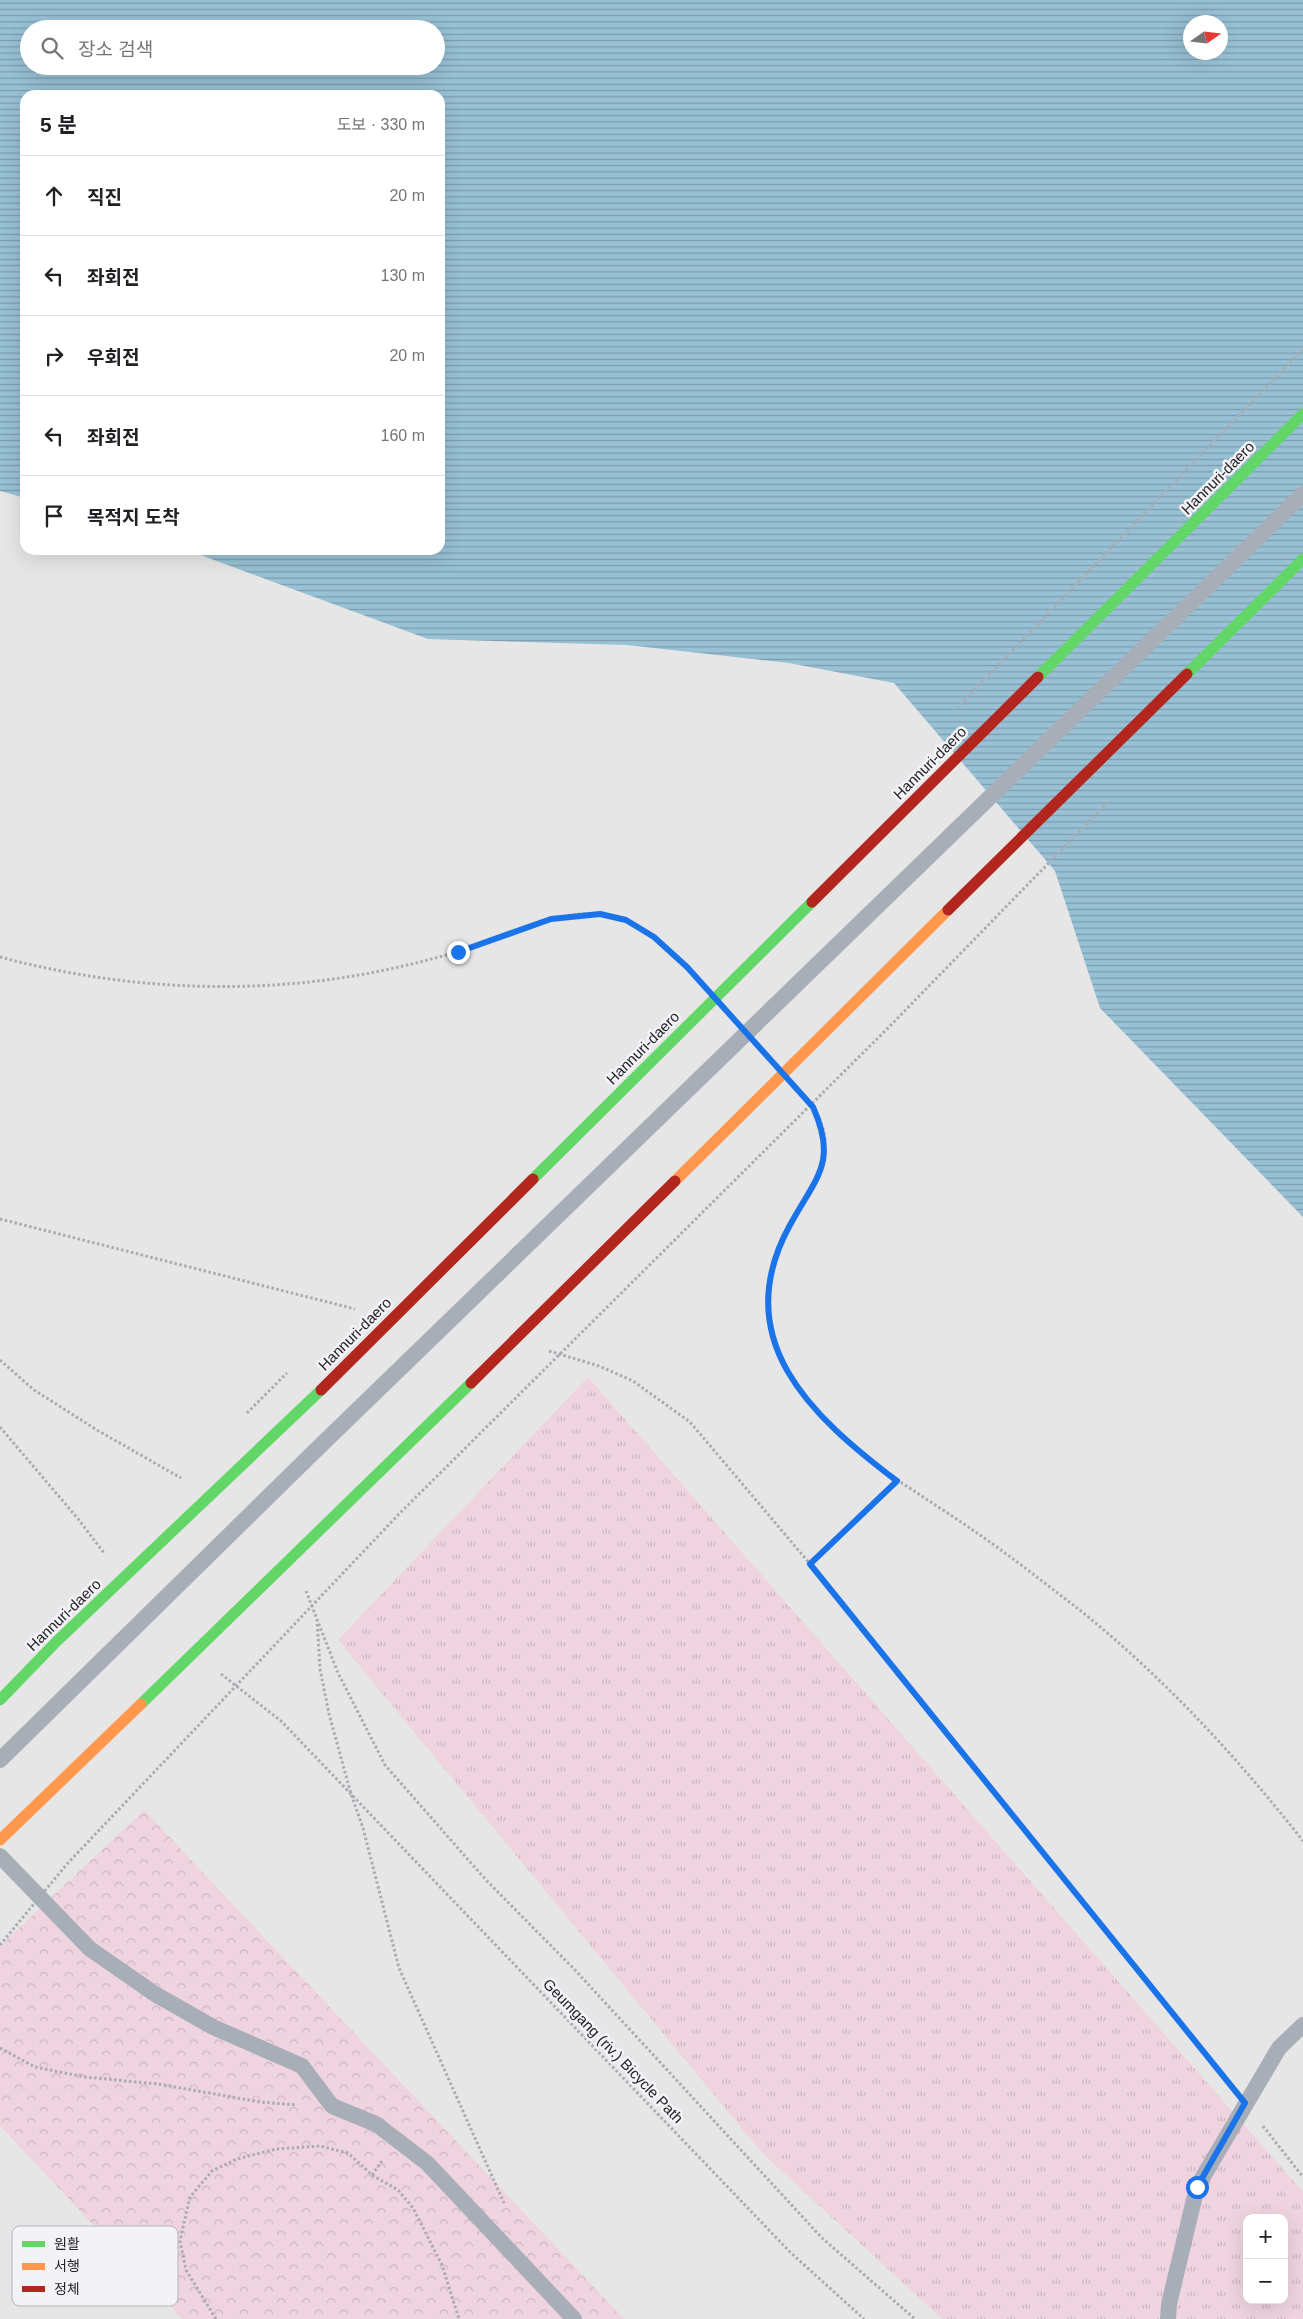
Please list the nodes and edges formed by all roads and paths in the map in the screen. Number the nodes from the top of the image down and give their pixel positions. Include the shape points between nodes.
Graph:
1 (1303, 414) edge
2 (1303, 494) edge
3 (1303, 559) edge
4 (1110, 799) dead end
5 (0, 957) edge
6 (694, 975) dead end
7 (800, 1092) dead end
8 (0, 1219) edge
9 (362, 1310) dead end
10 (544, 1350) dead end
11 (0, 1360) edge
12 (897, 1481) junction
13 (189, 1483) dead end
14 (810, 1564) junction
15 (303, 1583) dead end
16 (317, 1614) junction
17 (0, 1700) edge
18 (0, 1760) edge
19 (351, 1794) junction
20 (0, 1840) edge
21 (1303, 1842) edge
22 (0, 1856) edge
23 (0, 1945) edge
24 (1303, 2025) edge
25 (0, 2048) edge
26 (1245, 2103) junction
27 (332, 2106) junction
28 (1303, 2177) edge
29 (507, 2211) dead end
30 (216, 2319) edge
31 (459, 2319) edge
32 (574, 2319) edge
33 (864, 2319) edge
34 (915, 2319) edge
35 (1168, 2319) edge

1 - 17 street, Hannuri-daero, bridge via 280,1430
2 - 18 lane, bridge
3 - 20 street, bridge via 364,1489
4 - 23 path, bridge via 890,1026 399,1514 67,1864
5 - 6 path via 94,976 154,982 215,988 281,985 403,966 458,952 551,919 600,914 626,920 654,937
7 - 12 path via 820,1122 826,1150 820,1171 789,1225 769,1278 766,1300 773,1340 784,1367 802,1395 861,1454
8 - 9 path
10 - 14 path via 633,1380 690,1422
11 - 13 path via 34,1390
12 - 14 path
12 - 21 path via 977,1533 1082,1612 1161,1682 1208,1728
14 - 26 path
15 - 16 path
16 - 19 path via 320,1669
16 - 34 path via 338,1673 385,1765 486,1880 575,1970 822,2238
19 - 29 path via 364,1828 399,1968
19 - 33 path, Geumgang (riv.) Bicycle Path via 790,2252
22 - 27 lane via 90,1949 155,1994 213,2027 302,2066
24 - 26 lane via 1279,2048
25 - 27 path via 35,2067 85,2077 158,2084 260,2102
26 - 28 path
26 - 35 lane via 1197,2187
27 - 32 lane via 376,2124 427,2163
30 - 31 path via 186,2270 180,2242 190,2198 212,2171 237,2159 276,2149 320,2146 348,2153 372,2175 398,2190 414,2208 442,2265

